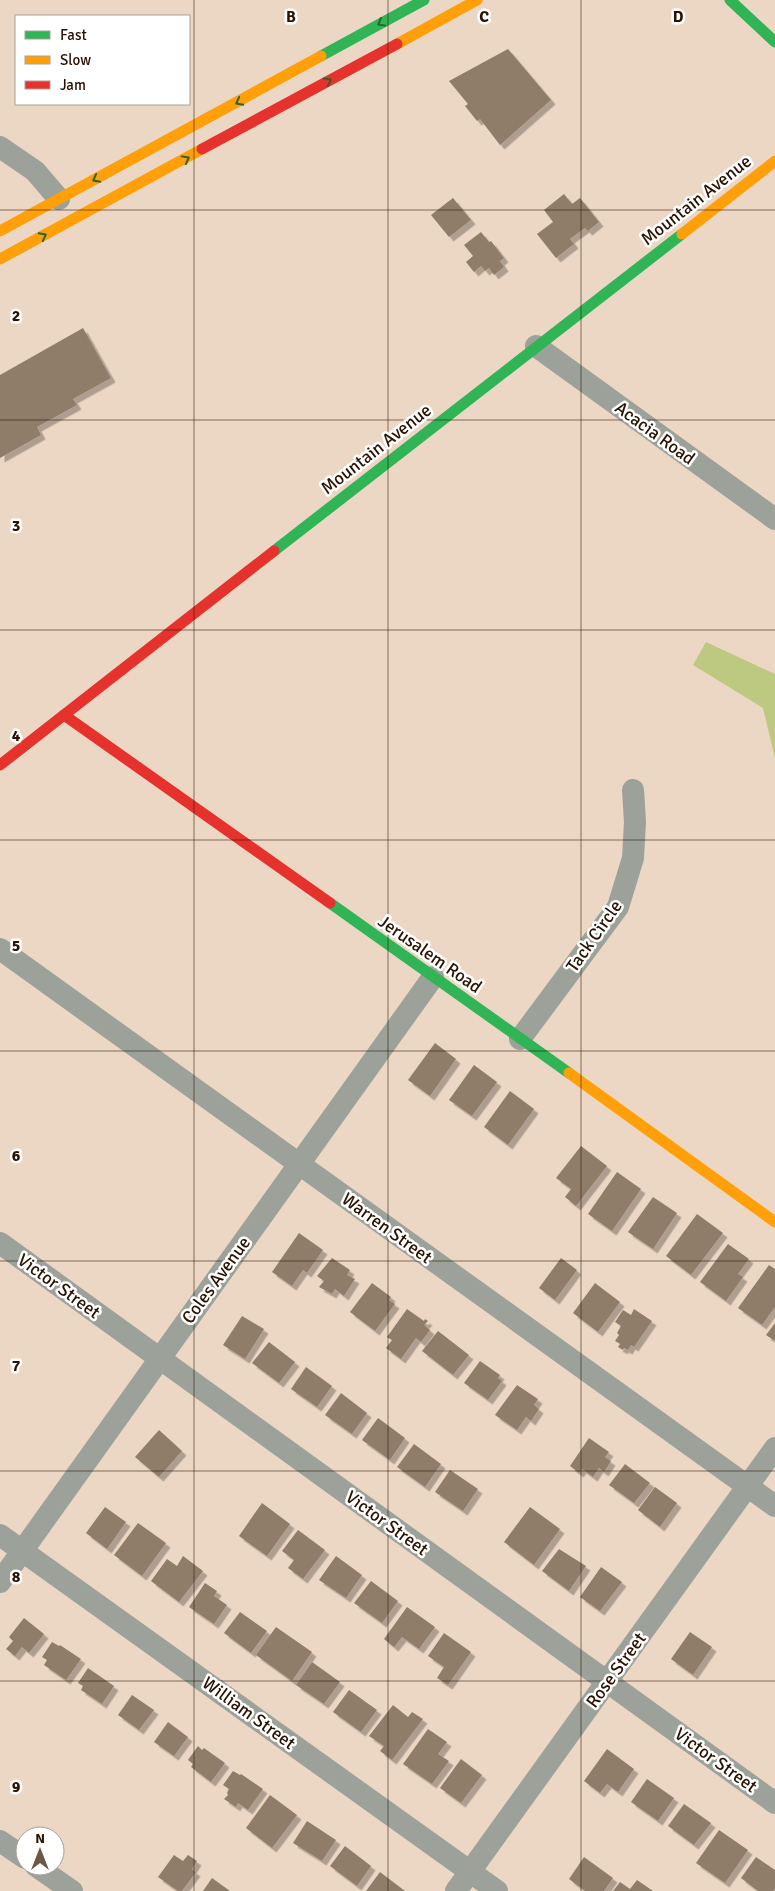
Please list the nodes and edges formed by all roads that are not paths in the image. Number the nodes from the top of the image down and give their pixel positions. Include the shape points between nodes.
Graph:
1 (424, 0) edge
2 (477, 0) edge
3 (730, 0) edge
4 (775, 42) edge
5 (0, 146) edge
6 (775, 161) edge
7 (59, 199) junction
8 (0, 231) edge
9 (0, 260) edge
10 (536, 346) junction
11 (775, 519) edge
12 (64, 715) junction
13 (0, 765) edge
14 (633, 790) dead end
15 (0, 949) edge
16 (433, 977) junction
17 (520, 1039) junction
18 (299, 1164) junction
19 (775, 1222) edge
20 (0, 1243) edge
21 (160, 1359) junction
22 (775, 1448) edge
23 (748, 1486) junction
24 (775, 1506) edge
25 (0, 1535) edge
26 (22, 1551) junction
27 (0, 1582) edge
28 (607, 1682) junction
29 (775, 1803) edge
30 (0, 1841) edge
31 (15, 1851) edge
32 (470, 1872) junction
33 (50, 1876) edge
34 (72, 1891) edge
35 (456, 1891) edge
36 (497, 1891) edge

1 -> 7 main road
9 -> 2 main road
3 - 4 main road
5 - 7 street via 35,171
6 - 10 main road, Mountain Avenue
7 - 8 main road
10 - 11 street, Acacia Road
10 - 12 main road, Mountain Avenue
12 - 13 main road, Mountain Avenue
12 - 16 main road, Jerusalem Road
14 - 17 street, Tack Circle via 633,858 618,907
15 - 18 street, Warren Street
16 - 17 main road, Jerusalem Road
16 - 18 street, Coles Avenue
17 - 19 main road, Jerusalem Road
18 - 21 street, Coles Avenue
18 - 23 street, Warren Street
20 - 21 street, Victor Street
21 - 26 street, Coles Avenue
21 - 28 street, Victor Street
22 - 23 street, Rose Street
23 - 24 street, Warren Street
23 - 28 street, Rose Street
25 - 26 street, William Street
26 - 27 street, Coles Avenue
26 - 32 street, William Street
28 - 29 street, Victor Street
28 - 32 street, Rose Street
30 - 31 street
32 - 35 street, Rose Street
32 - 36 street, William Street
33 - 34 street

